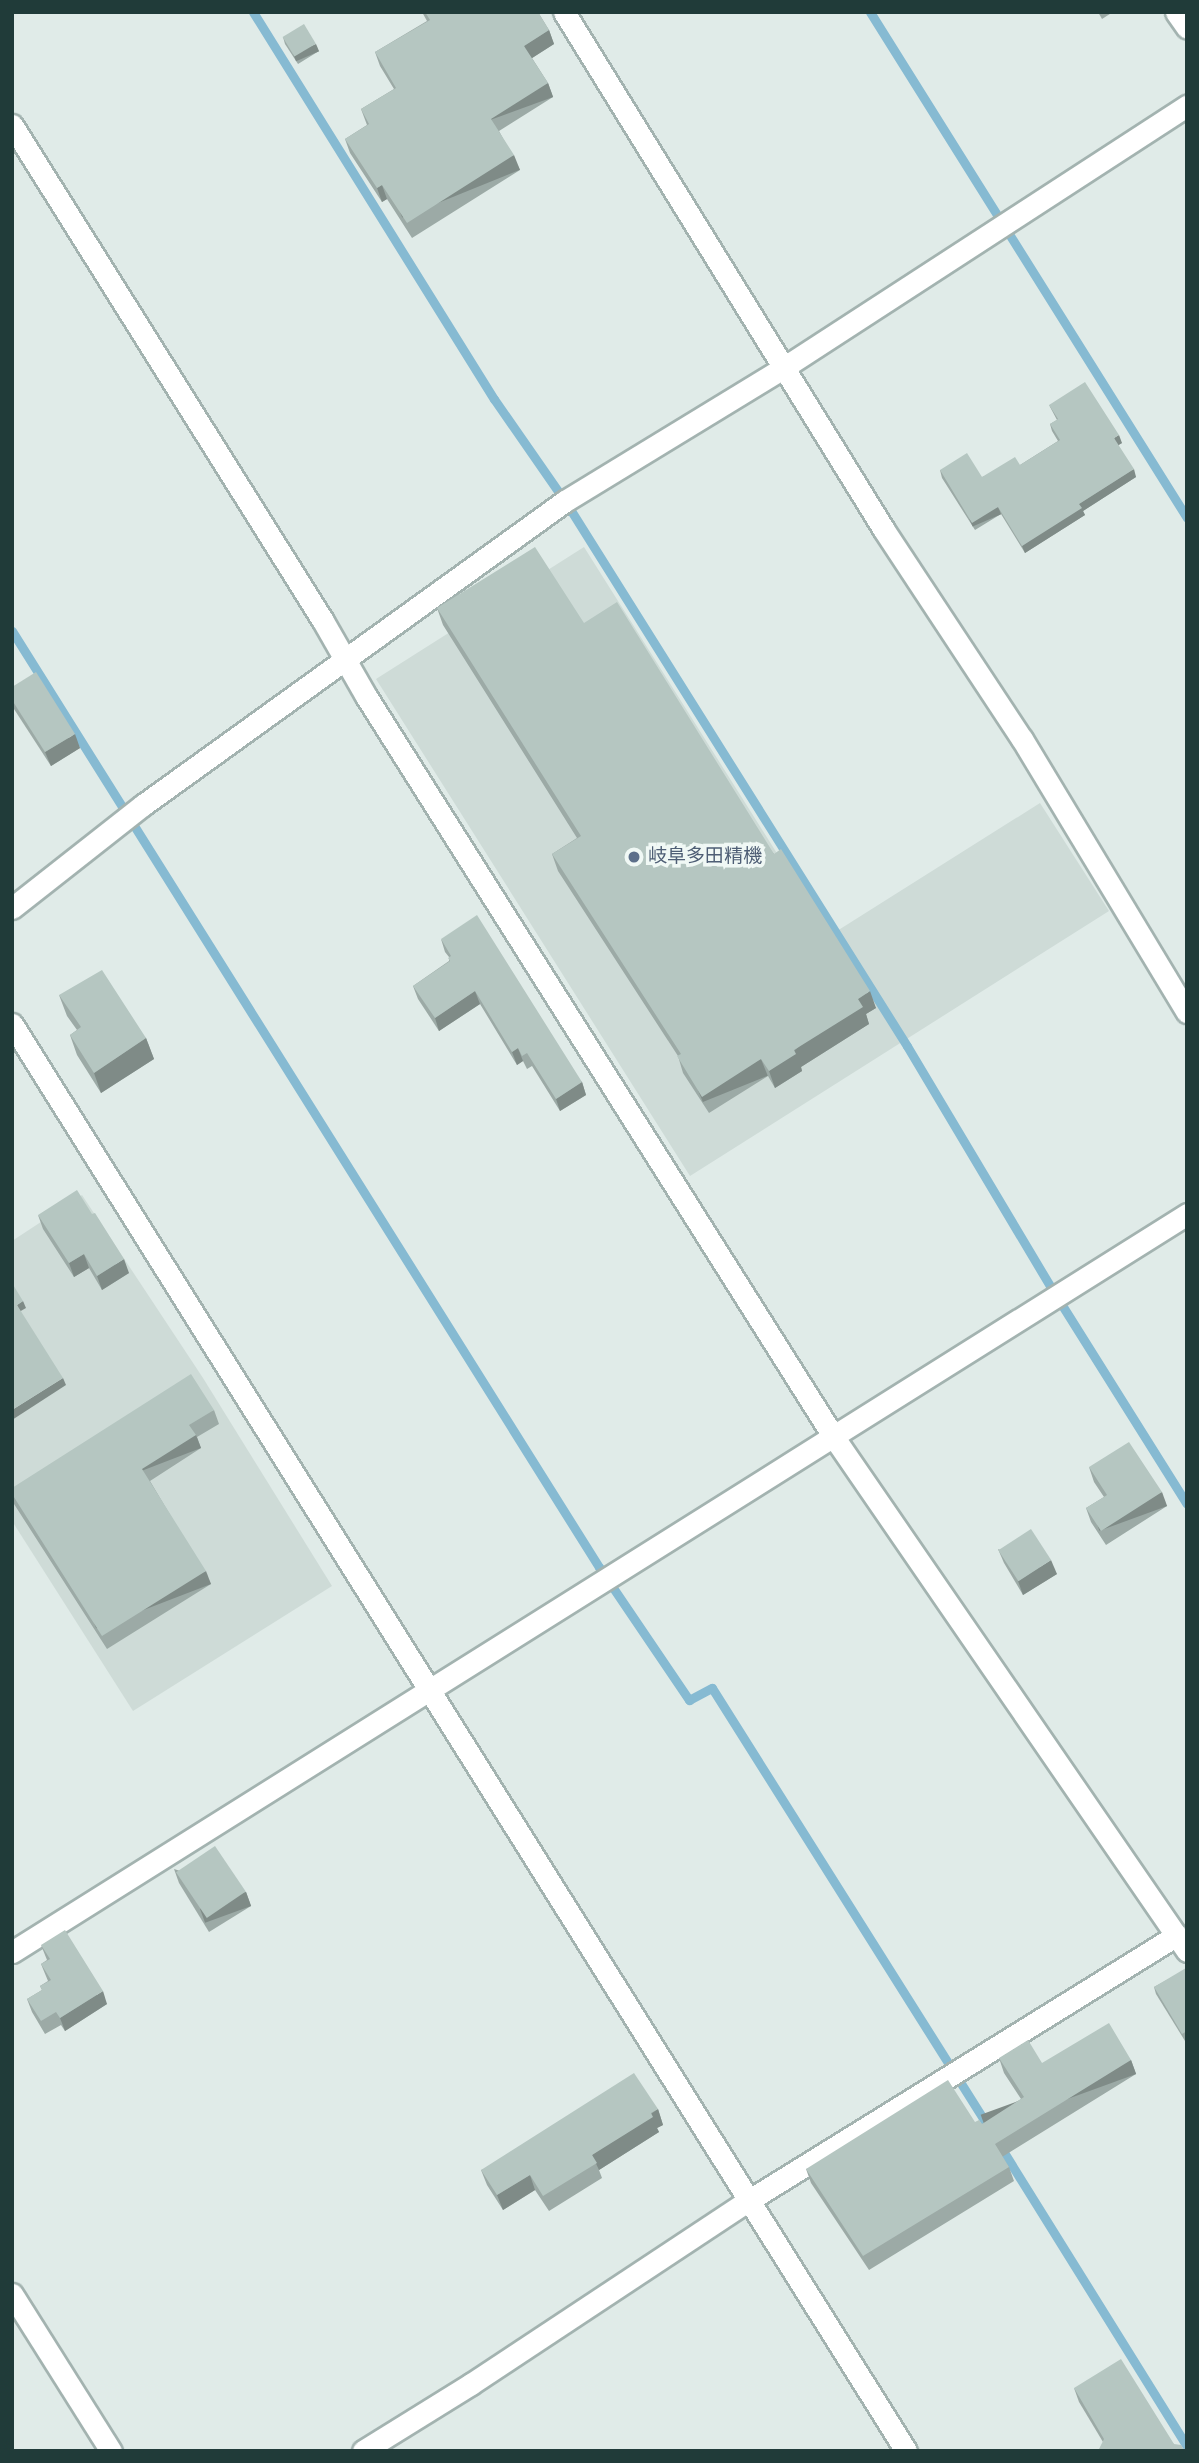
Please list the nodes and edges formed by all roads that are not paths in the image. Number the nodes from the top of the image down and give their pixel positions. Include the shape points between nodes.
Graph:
1 (564, 12) edge
2 (1176, 12) edge
3 (1187, 28) edge
4 (1187, 106) edge
5 (12, 125) edge
6 (783, 368) junction
7 (345, 662) junction
8 (12, 908) edge
9 (1187, 1012) edge
10 (12, 1024) edge
11 (1187, 1214) edge
12 (833, 1436) junction
13 (432, 1690) junction
14 (1182, 1943) edge
15 (12, 1952) edge
16 (751, 2199) junction
17 (12, 2294) edge
18 (110, 2451) edge
19 (363, 2451) edge
20 (906, 2451) edge

1 - 6 street
2 - 3 street
4 - 6 street
5 - 7 street
6 - 7 street via 565,501
6 - 9 street via 1022,739
7 - 8 street via 143,805
7 - 12 street
10 - 13 street
11 - 12 street
12 - 13 street
12 - 14 street
13 - 15 street
13 - 16 street
14 - 16 street
16 - 19 street
16 - 20 street
17 - 18 street

